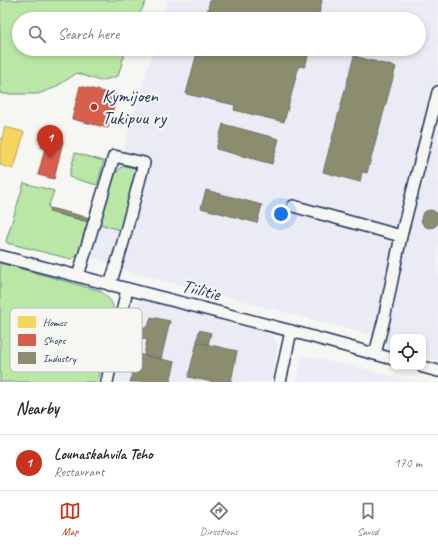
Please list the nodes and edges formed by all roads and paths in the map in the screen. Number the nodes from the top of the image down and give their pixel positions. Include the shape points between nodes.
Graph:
1 (438, 92) edge
2 (293, 206) dead end
3 (401, 236) junction
4 (0, 256) edge
5 (78, 276) junction
6 (110, 285) junction
7 (126, 289) junction
8 (122, 308) edge
9 (291, 331) junction
10 (375, 354) junction
11 (390, 358) edge
12 (426, 368) edge
13 (438, 371) edge
14 (109, 372) edge
15 (107, 382) edge
16 (280, 382) edge

1 - 3 street
2 - 3 street
3 - 10 street
4 - 5 street, Tiilitie
5 - 6 street, Tiilitie
5 - 6 street via 114,156 144,163
6 - 7 street, Tiilitie
7 - 8 street
7 - 9 street, Tiilitie
9 - 10 street, Tiilitie
9 - 16 street
10 - 11 street, Tiilitie
12 - 13 street
14 - 15 street

